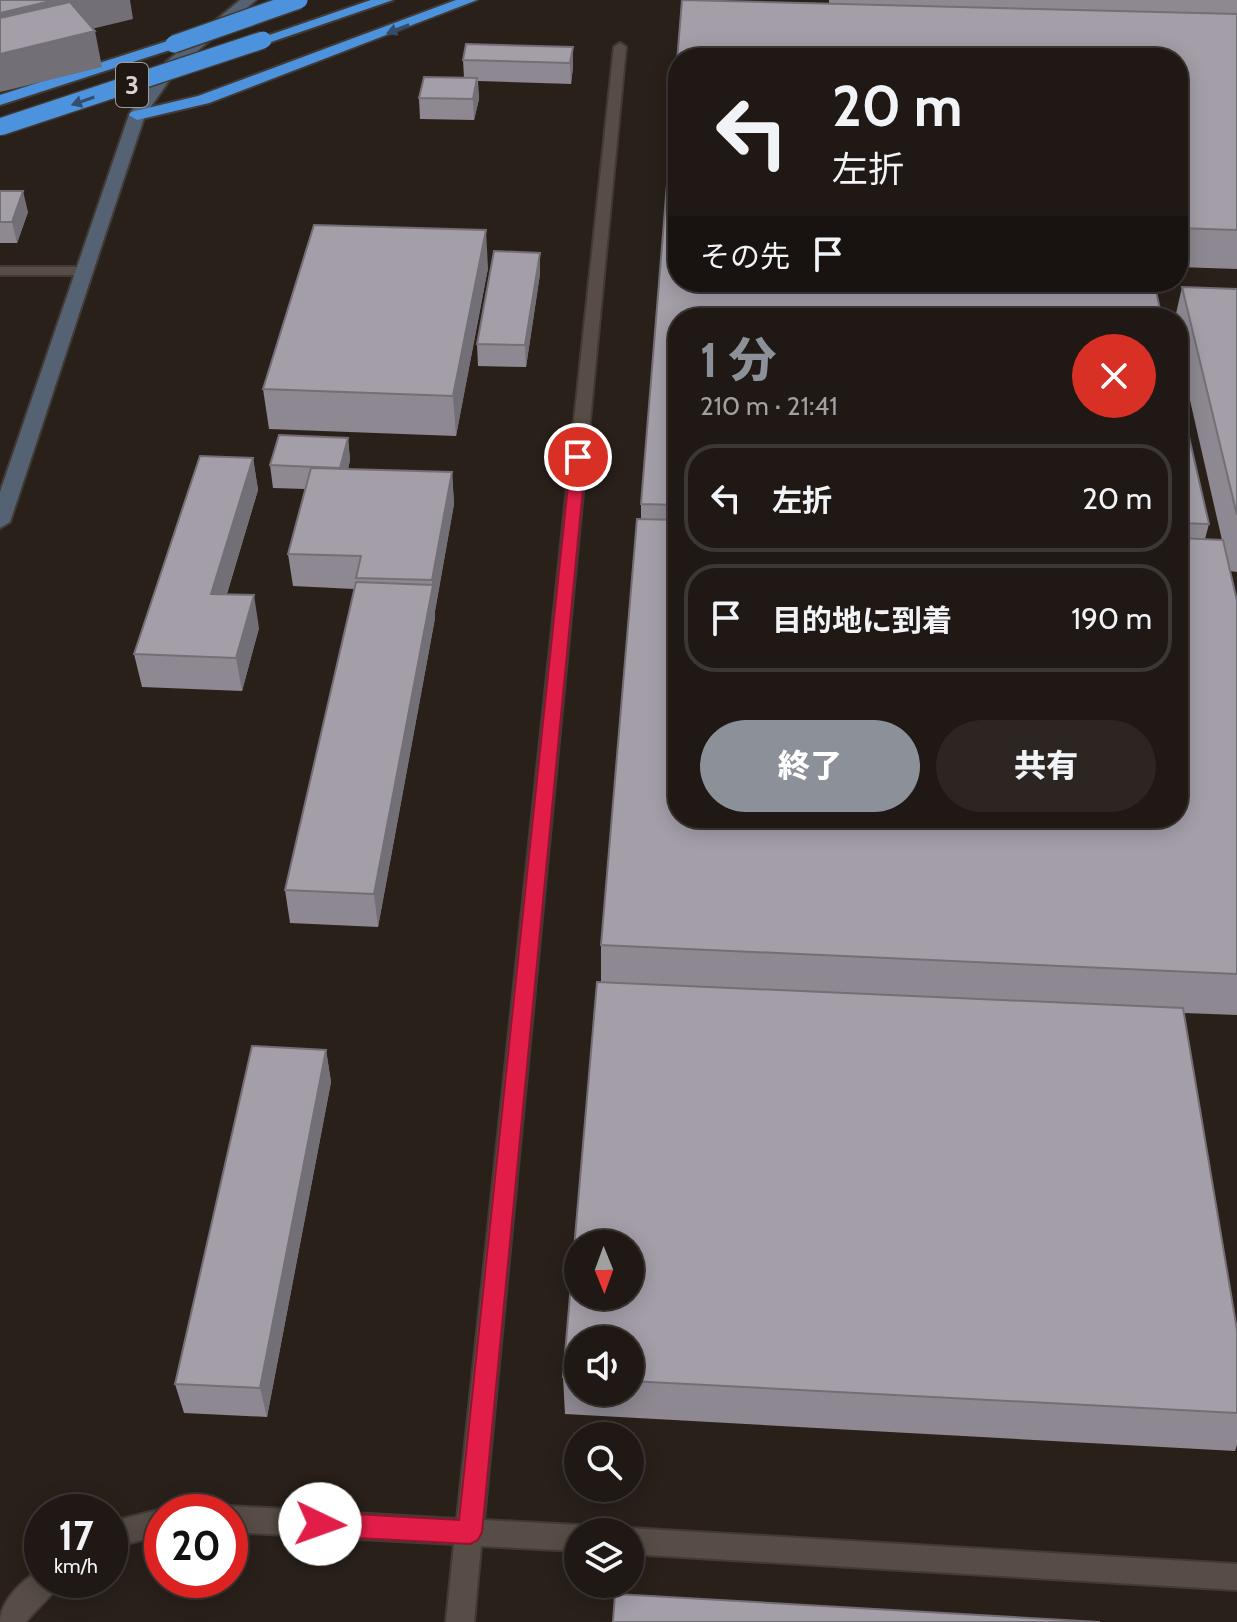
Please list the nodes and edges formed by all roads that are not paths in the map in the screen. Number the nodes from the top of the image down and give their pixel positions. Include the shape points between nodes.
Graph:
1 (249, 0) edge
2 (277, 0) edge
3 (299, 0) edge
4 (366, 0) edge
5 (386, 0) edge
6 (470, 0) edge
7 (263, 40) junction
8 (174, 44) junction
9 (620, 47) dead end
10 (0, 100) edge
11 (137, 115) junction
12 (0, 127) edge
13 (0, 271) edge
14 (82, 271) junction
15 (0, 522) edge
16 (248, 1520) edge
17 (470, 1532) junction
18 (564, 1537) edge
19 (644, 1542) edge
20 (1237, 1577) edge
21 (27, 1598) edge
22 (10, 1622) edge
23 (460, 1622) edge

1 - 11 street via 172,65
2 - 8 highway, bridge
3 - 8 highway, 3, bridge
4 - 7 highway, 3
5 - 7 highway
6 -> 11 highway via 203,100
7 -> 12 highway, 3, bridge
8 - 10 highway, 3
9 - 17 lane
11 - 14 street
13 - 14 lane
14 - 15 street
16 - 17 lane
17 - 18 lane
17 - 23 lane
19 - 20 lane
21 - 22 lane

